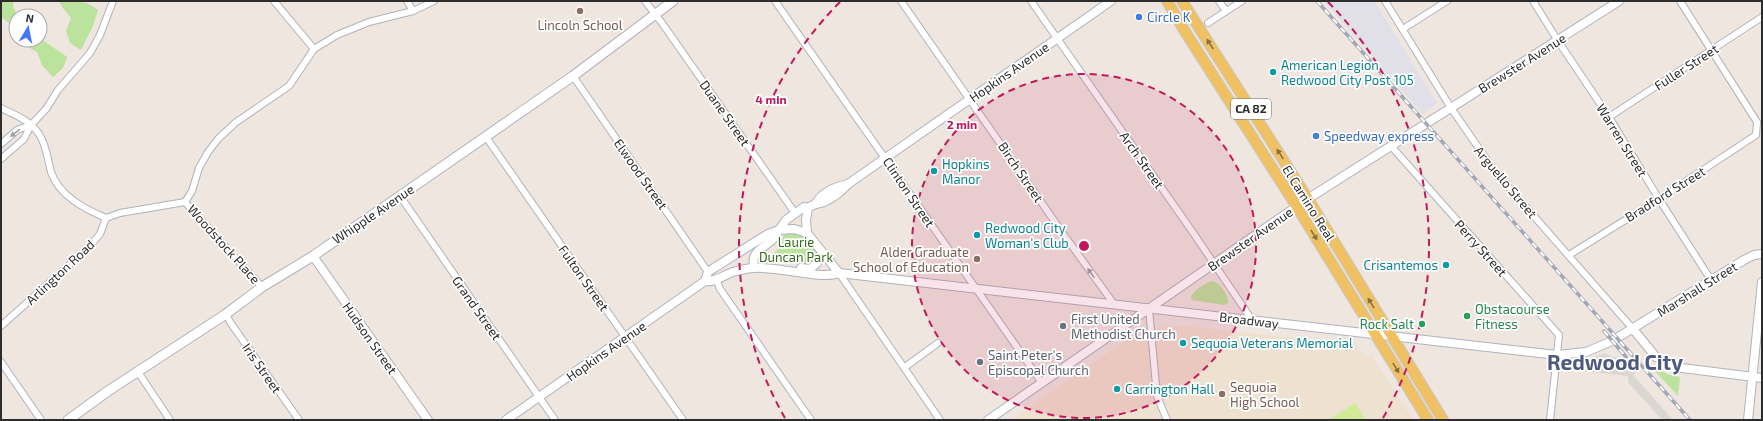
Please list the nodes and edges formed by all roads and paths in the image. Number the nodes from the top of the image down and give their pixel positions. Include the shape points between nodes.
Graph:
1 (113, 1) edge
2 (274, 1) edge
3 (407, 1) edge
4 (434, 1) edge
5 (645, 1) edge
6 (673, 1) edge
7 (775, 1) edge
8 (901, 1) edge
9 (1031, 1) edge
10 (1111, 1) edge
11 (1167, 1) edge
12 (1182, 1) edge
13 (1219, 1) edge
14 (1242, 1) edge
15 (1385, 1) edge
16 (1447, 1) edge
17 (1533, 1) edge
18 (1619, 1) edge
19 (1680, 1) edge
20 (413, 11) junction
21 (1226, 11) junction
22 (655, 14) junction
23 (1762, 17) edge
24 (1208, 23) dead end
25 (1403, 29) junction
26 (1058, 38) junction
27 (1558, 40) junction
28 (314, 49) junction
29 (1711, 50) junction
30 (573, 76) junction
31 (970, 99) junction
32 (1, 108) edge
33 (1451, 108) junction
34 (1609, 117) junction
35 (31, 125) junction
36 (486, 136) junction
37 (2, 144) edge
38 (1391, 146) junction
39 (10, 151) junction
40 (886, 158) junction
41 (1, 159) edge
42 (400, 196) junction
43 (1308, 198) junction
44 (1659, 199) junction
45 (185, 202) junction
46 (1297, 207) junction
47 (808, 208) junction
48 (795, 213) junction
49 (106, 218) junction
50 (779, 230) junction
51 (806, 233) junction
52 (822, 252) junction
53 (1762, 254) edge
54 (1570, 255) junction
55 (313, 256) junction
56 (731, 258) junction
57 (1214, 264) junction
58 (755, 268) junction
59 (784, 269) junction
60 (708, 272) junction
61 (839, 273) junction
62 (716, 279) junction
63 (1711, 280) junction
64 (705, 281) junction
65 (1762, 282) edge
66 (262, 287) junction
67 (976, 289) junction
68 (1114, 304) junction
69 (1149, 309) junction
70 (226, 314) junction
71 (1252, 320) junction
72 (1, 326) edge
73 (1633, 329) junction
74 (1376, 335) junction
75 (1391, 336) junction
76 (625, 337) junction
77 (938, 343) dead end
78 (1557, 355) junction
79 (1, 362) edge
80 (904, 367) junction
81 (138, 372) junction
82 (1752, 377) junction
83 (1762, 378) edge
84 (1042, 383) junction
85 (539, 397) junction
86 (41, 420) edge
87 (68, 420) edge
88 (170, 420) edge
89 (299, 420) edge
90 (428, 420) edge
91 (506, 420) edge
92 (555, 420) edge
93 (683, 420) edge
94 (811, 420) edge
95 (940, 420) edge
96 (988, 420) edge
97 (1167, 420) edge
98 (1428, 420) edge
99 (1443, 420) edge
100 (1550, 420) edge
101 (1748, 420) edge

1 - 35 street via 90,53
2 - 28 street
3 - 20 street
4 - 20 street
5 - 22 street, Duane Street
6 - 22 main road, Whipple Avenue
7 - 40 street, Clinton Street
8 - 31 street, Birch Street
9 - 26 street, Arch Street
10 - 26 street, Hopkins Avenue
11 - 46 main road, El Camino Real / CA 82
43 -> 12 main road, El Camino Real / CA 82
13 - 21 street
14 - 21 street
15 - 25 street, Arguello Street
16 - 25 street
17 - 27 street, Warren Street
18 - 27 street, Brewster Avenue
19 - 29 street
20 - 28 street via 369,22
21 - 24 street
22 - 30 main road, Whipple Avenue
22 - 48 street, Duane Street
23 - 29 street, Fuller Street
25 - 33 street, Arguello Street
26 - 31 street, Hopkins Avenue
26 - 57 street, Arch Street
27 - 33 street, Brewster Avenue
27 - 34 street, Warren Street
28 - 45 street via 289,86 235,122 218,139 199,168 192,191
29 - 34 street, Fuller Street
29 - 44 street, Bradford Street via 1757,122 1757,131 1753,137
30 - 36 main road, Whipple Avenue
30 - 60 street, Elwood Street
31 - 40 street, Hopkins Avenue
68 -> 31 street, Birch Street
32 - 35 street
33 - 38 street, Brewster Avenue
33 - 54 street, Arguello Street via 1496,173
34 - 44 street, Warren Street
35 -> 37 street via 17,130
35 - 39 street via 24,138
35 - 49 street via 40,134 52,174 65,193 80,206
36 - 42 main road, Whipple Avenue
36 - 76 street, Fulton Street
37 - 39 street
38 - 43 street, Brewster Avenue
38 - 78 street, Perry Street via 1557,332
39 - 41 street
40 - 47 street, Hopkins Avenue via 848,184 836,186
40 - 67 street, Clinton Street
42 - 55 main road, Whipple Avenue
42 - 85 street, Grand Street
43 - 46 street, Brewster Avenue
75 -> 43 main road, El Camino Real / CA 82
44 - 54 street, Bradford Street
44 - 63 street, Warren Street
45 - 49 street via 120,213
45 - 66 street, Woodstock Place
46 - 57 street, Brewster Avenue
46 -> 74 main road, El Camino Real / CA 82
47 - 48 street, Hopkins Avenue via 804,207
47 - 51 street
48 - 50 street, Hopkins Avenue
49 - 72 street, Arlington Road via 100,234 88,248
50 - 51 street via 794,229
50 - 56 street, Hopkins Avenue via 768,234
50 - 58 street, Hopkins Avenue via 773,239 755,254
51 - 52 street
52 - 59 street via 817,263 810,269 789,266
52 - 61 street
53 - 63 street, Marshall Street via 1750,257
54 - 73 street, Arguello Street
55 - 66 main road, Whipple Avenue
55 - 90 street, Hudson Street
56 - 60 street, Hopkins Avenue
56 - 62 street via 729,265 720,271
57 - 69 street, Brewster Avenue
57 - 71 street, Arch Street
58 - 59 street, Broadway
58 - 62 street, Broadway via 733,272
59 - 61 street, Broadway via 831,276
60 - 64 street
61 - 67 street, Broadway
61 - 80 street
62 - 64 street, Hopkins Avenue
62 - 94 street via 720,289
63 - 73 street, Marshall Street
64 - 76 street, Hopkins Avenue
65 - 82 street
66 - 70 main road, Whipple Avenue
67 - 68 street, Broadway
67 - 84 street, Clinton Street
68 - 69 street, Broadway
69 - 71 street, Broadway
69 - 84 street, Brewster Avenue
69 - 97 street via 1157,396
70 - 81 main road, Whipple Avenue
70 - 89 street, Iris Street
71 - 74 street, Broadway
73 - 78 street, Broadway via 1594,350
73 - 82 street via 1656,357 1674,367
74 - 75 street, Broadway
74 -> 98 main road, El Camino Real / CA 82
75 - 78 street, Broadway
75 - 99 main road, El Camino Real / CA 82
76 - 85 street, Hopkins Avenue
76 - 93 street, Fulton Street
77 - 80 street
78 - 100 street, Perry Street
79 - 86 street
80 - 95 street
81 - 87 main road, Whipple Avenue
81 - 88 street
82 - 83 street
82 - 101 street
84 - 96 street, Brewster Avenue
85 - 91 street, Hopkins Avenue
85 - 92 street, Grand Street

